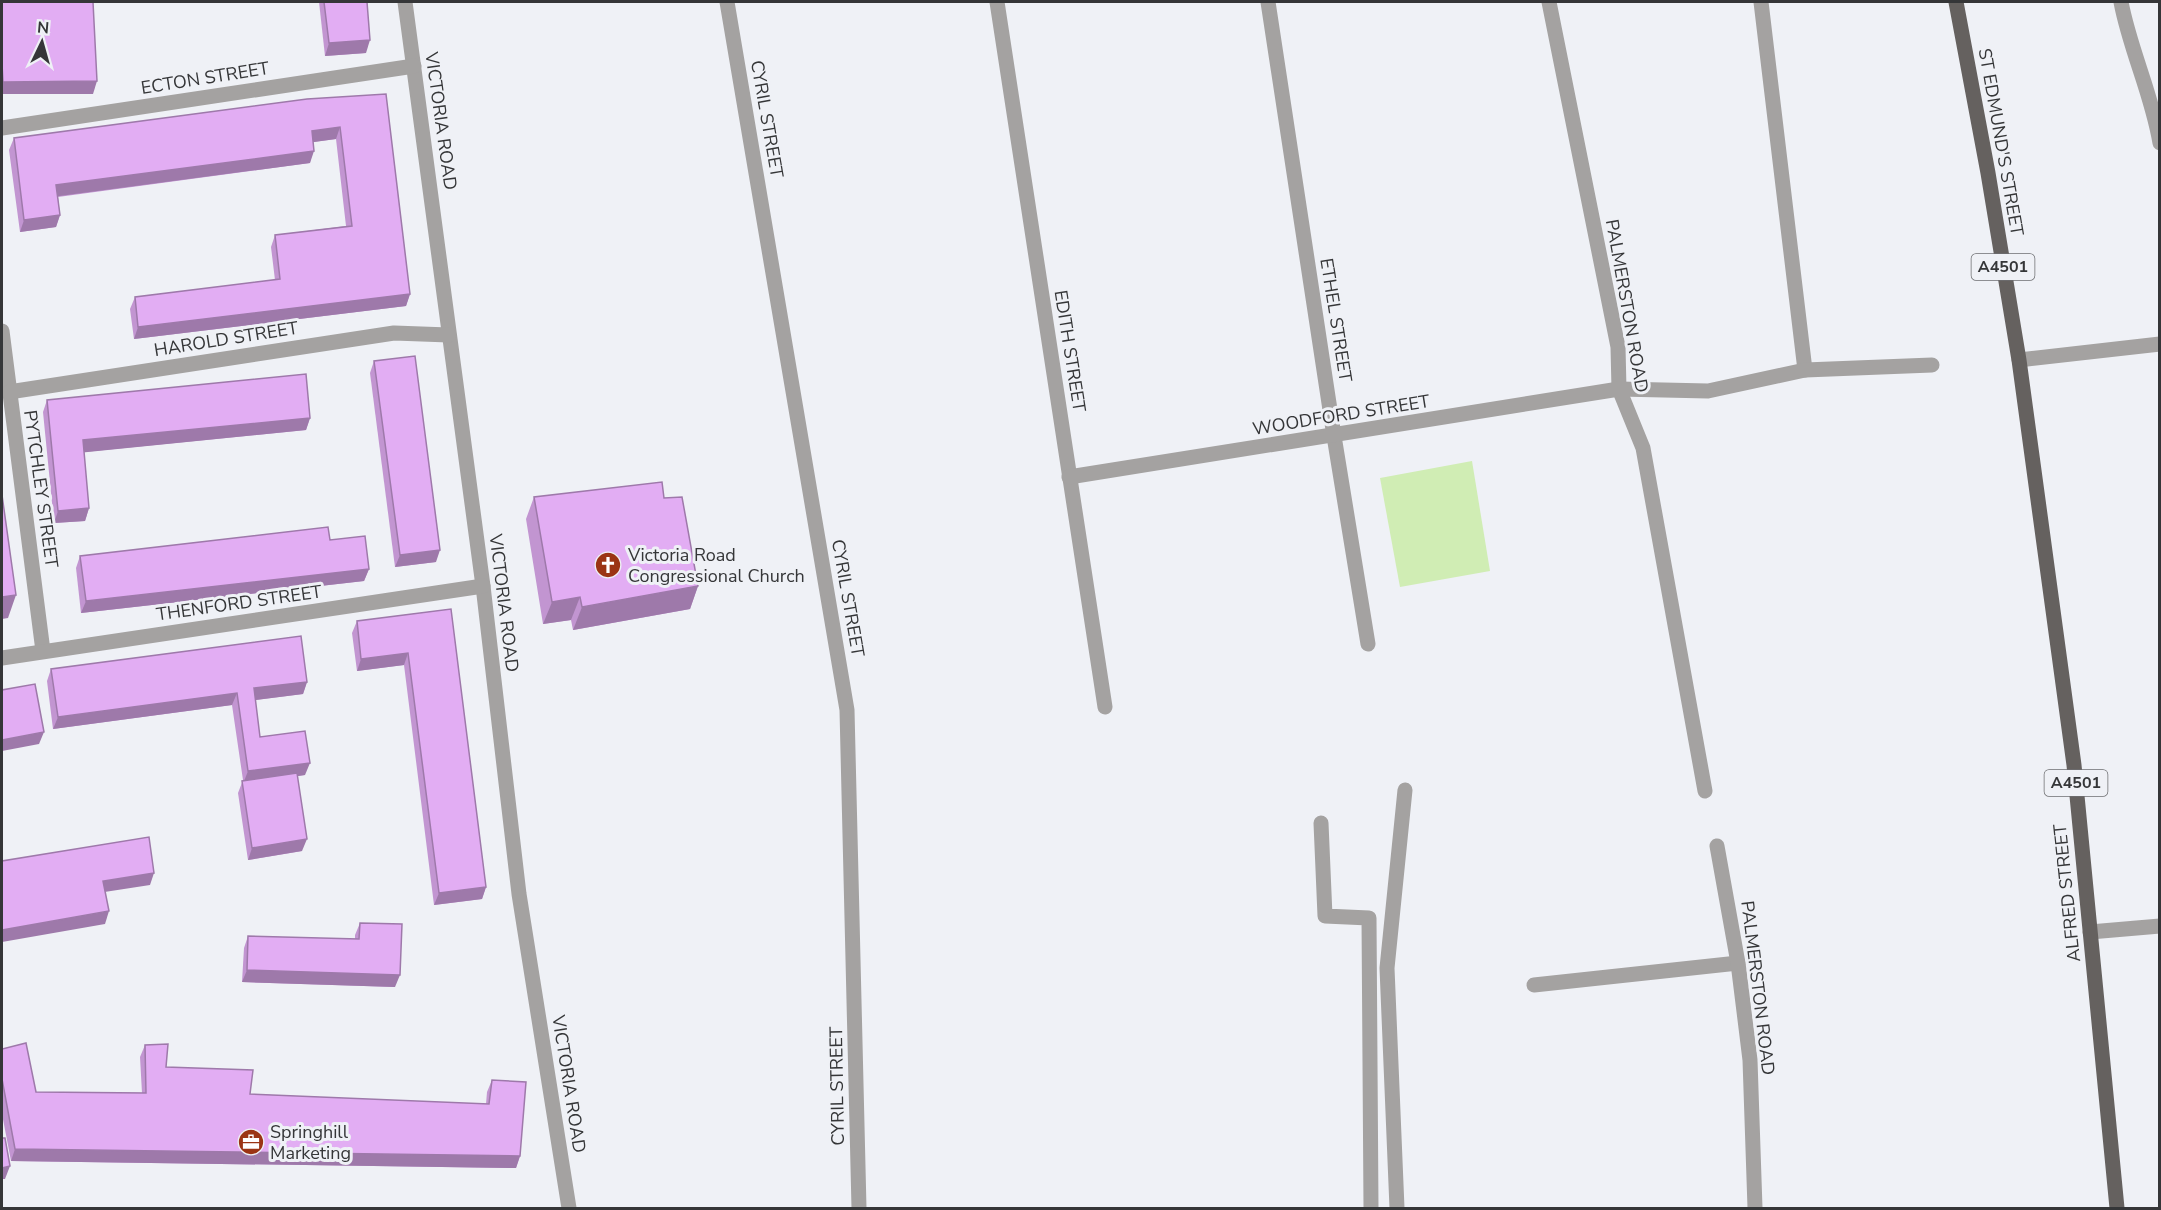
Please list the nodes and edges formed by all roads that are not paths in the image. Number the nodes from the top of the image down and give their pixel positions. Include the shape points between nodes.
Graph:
1 (405, 2) edge
2 (727, 2) edge
3 (997, 2) edge
4 (1268, 2) edge
5 (1549, 2) edge
6 (1761, 2) edge
7 (1956, 2) edge
8 (2121, 2) edge
9 (414, 66) junction
10 (2, 128) edge
11 (2160, 143) edge
12 (2, 331) edge
13 (449, 335) junction
14 (2160, 344) edge
15 (2019, 360) junction
16 (1932, 365) dead end
17 (1805, 370) junction
18 (1619, 389) junction
19 (9, 392) junction
20 (1334, 436) junction
21 (1069, 477) junction
22 (483, 586) junction
23 (1368, 644) dead end
24 (44, 651) junction
25 (2, 658) edge
26 (1105, 706) dead end
27 (1405, 790) dead end
28 (1705, 791) dead end
29 (1321, 823) dead end
30 (1717, 846) dead end
31 (2160, 926) edge
32 (2090, 932) junction
33 (1738, 963) junction
34 (1534, 985) dead end
35 (569, 1209) edge
36 (859, 1209) edge
37 (1371, 1209) edge
38 (1397, 1209) edge
39 (1755, 1209) edge
40 (2117, 1209) edge

1 - 9 street, VICTORIA ROAD
2 - 36 street, CYRIL STREET via 848,710
3 - 21 street, EDITH STREET
4 - 20 street, ETHEL STREET
5 - 18 street, PALMERSTON ROAD via 1618,346
6 - 17 street
7 - 15 main road, ST EDMUND'S STREET / A4501
8 - 11 street
9 - 10 street, ECTON STREET
9 - 13 street, VICTORIA ROAD
12 - 19 street, PYTCHLEY STREET
13 - 19 street, HAROLD STREET via 394,333
13 - 22 street, VICTORIA ROAD
14 - 15 street
15 - 32 main road, ALFRED STREET / A4501 via 2074,765
16 - 17 street, WOODFORD STREET
17 - 18 street, WOODFORD STREET via 1708,391
18 - 20 street, WOODFORD STREET
18 - 28 street, PALMERSTON ROAD via 1642,448
19 - 24 street, PYTCHLEY STREET
20 - 21 street, WOODFORD STREET
20 - 23 street, ETHEL STREET
21 - 26 street, EDITH STREET
22 - 24 street, THENFORD STREET
22 - 35 street, VICTORIA ROAD via 519,894
24 - 25 street, THENFORD STREET
27 - 38 street via 1387,969
29 - 37 street via 1325,916 1369,918
30 - 33 street, PALMERSTON ROAD
31 - 32 street
32 - 40 main road, ALFRED STREET / A4501
33 - 34 street
33 - 39 street, PALMERSTON ROAD via 1750,1060

